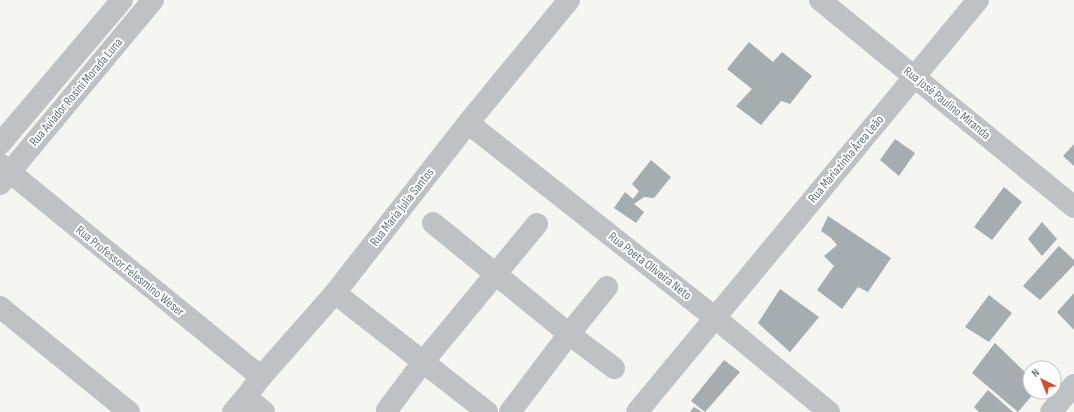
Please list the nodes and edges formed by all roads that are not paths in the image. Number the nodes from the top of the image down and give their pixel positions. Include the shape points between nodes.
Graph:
1 (122, 0) edge
2 (153, 0) edge
3 (569, 0) edge
4 (820, 0) edge
5 (978, 0) edge
6 (914, 77) junction
7 (468, 123) junction
8 (0, 144) edge
9 (3, 174) edge
10 (1074, 207) edge
11 (433, 223) dead end
12 (537, 224) dead end
13 (496, 274) junction
14 (607, 287) dead end
15 (335, 293) junction
16 (0, 308) edge
17 (714, 317) junction
18 (569, 334) junction
19 (423, 362) junction
20 (614, 368) dead end
21 (261, 377) junction
22 (1074, 385) edge
23 (240, 405) edge
24 (387, 410) dead end
25 (129, 412) edge
26 (264, 412) edge
27 (487, 412) edge
28 (510, 412) edge
29 (636, 412) edge
30 (829, 412) edge
31 (1051, 412) edge

1 - 8 street, Rua Aviador Rosini Morada Luna
2 - 9 street, Rua Aviador Rosini Morada Luna
3 - 7 street, Rua Maria Julia Santos
4 - 6 street, Rua José Paulino Miranda
5 - 6 street, Rua Mariazinha Área Leão
6 - 10 street, Rua José Paulino Miranda
6 - 17 street, Rua Mariazinha Área Leão
7 - 15 street, Rua Maria Julia Santos
7 - 17 street, Rua Poeta Oliveira Neto
9 - 21 street, Rua Professor Felesmino Weser
11 - 13 street
12 - 13 street
13 - 18 street
13 - 19 street
14 - 18 street
15 - 19 street
15 - 21 street, Rua Maria Julia Santos
16 - 25 street
17 - 29 street, Rua Mariazinha Área Leão
17 - 30 street, Rua Poeta Oliveira Neto
18 - 20 street
18 - 28 street
19 - 24 street
19 - 27 street
21 - 23 street, Rua Maria Julia Santos
22 - 31 street
23 - 26 street

